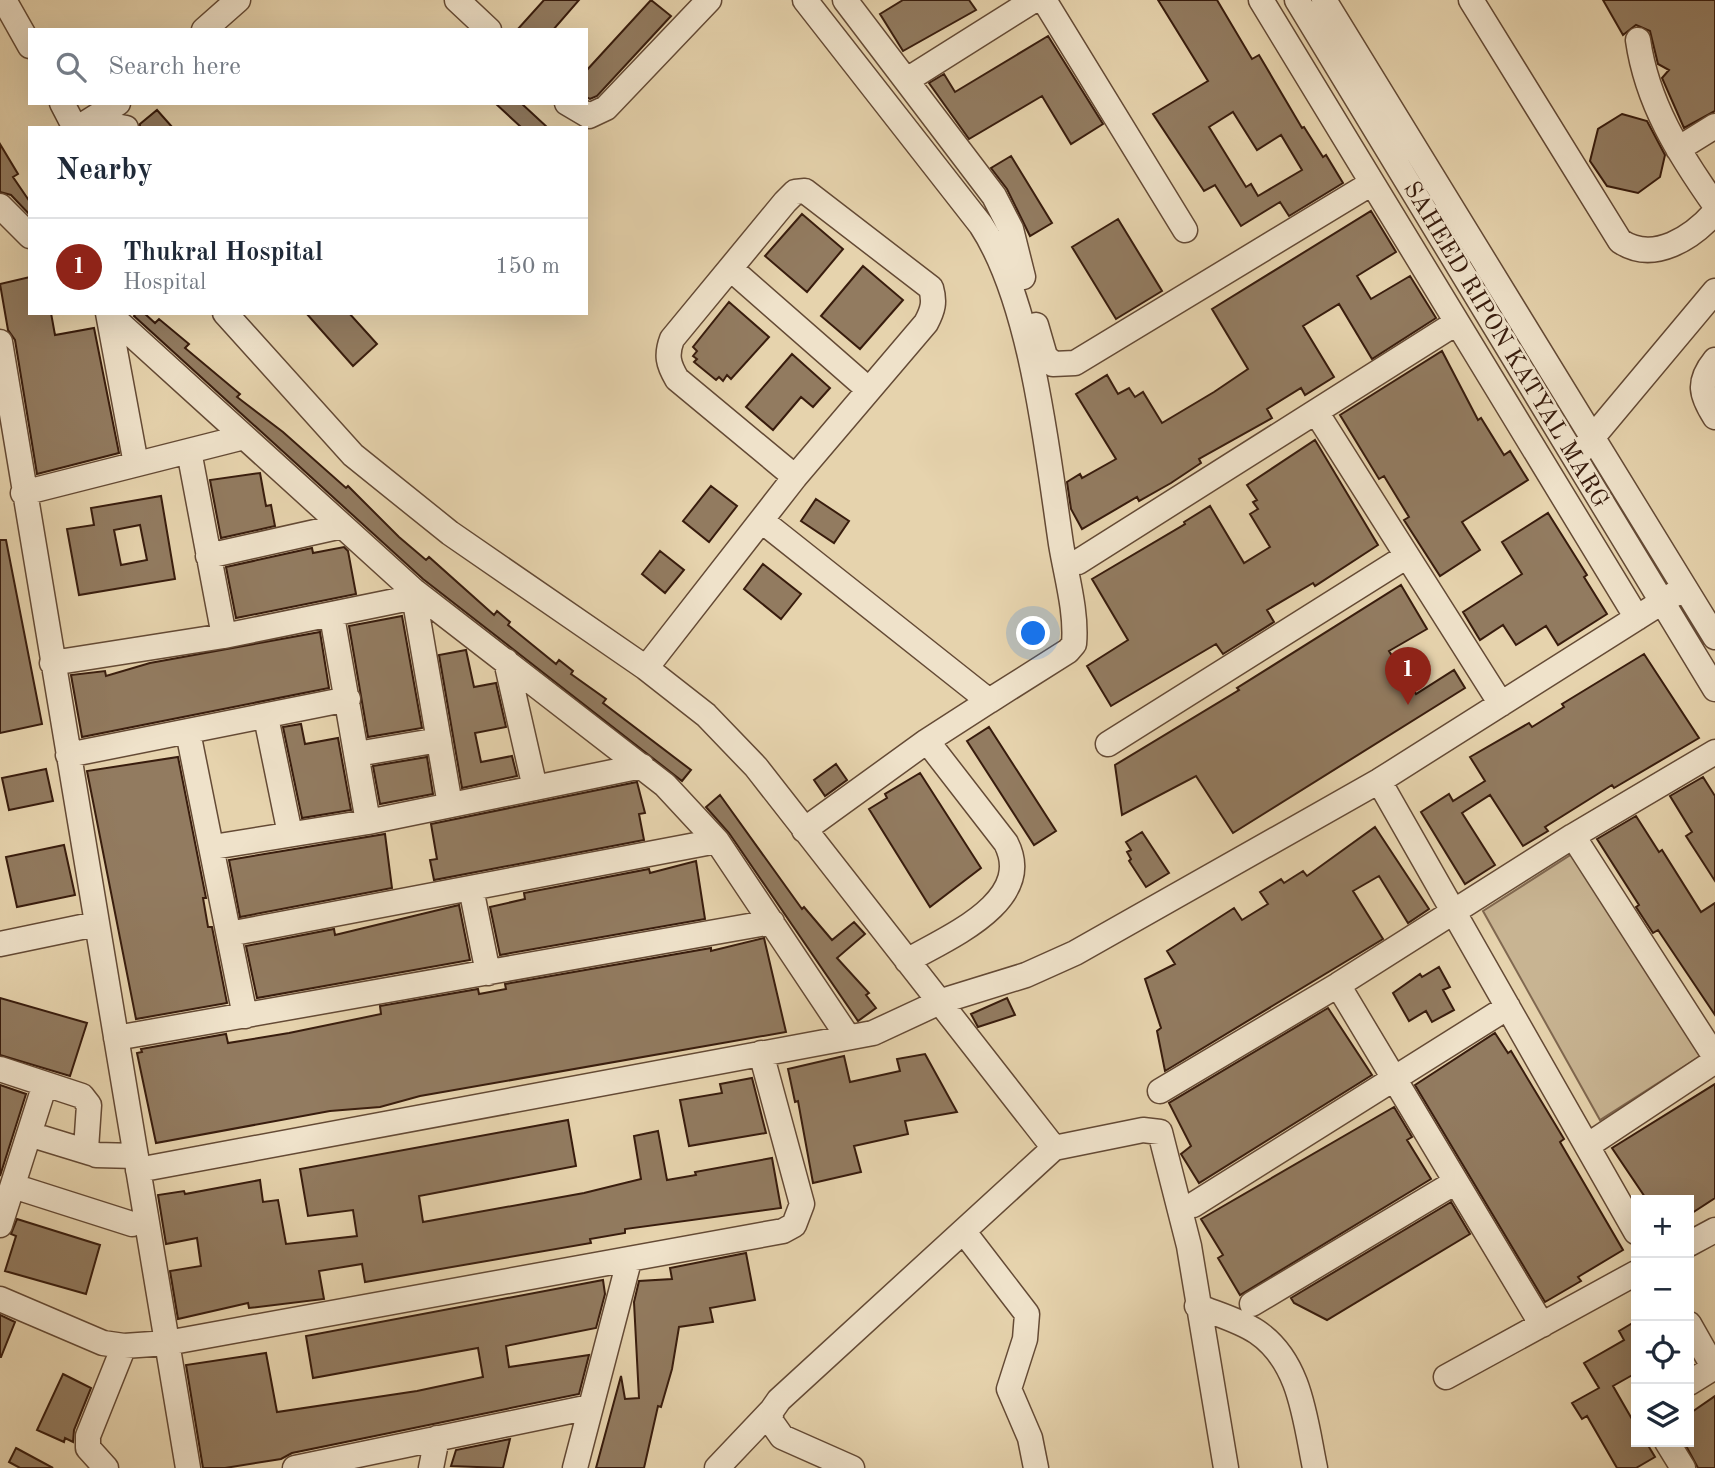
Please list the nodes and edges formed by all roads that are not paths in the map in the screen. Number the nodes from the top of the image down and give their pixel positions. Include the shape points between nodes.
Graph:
1 (4, 0) edge
2 (239, 0) edge
3 (457, 0) edge
4 (709, 0) edge
5 (805, 0) edge
6 (845, 0) edge
7 (1034, 0) edge
8 (1044, 0) edge
9 (1261, 0) edge
10 (1297, 0) edge
11 (1324, 0) edge
12 (1471, 0) edge
13 (206, 28) edge
14 (487, 28) edge
15 (1638, 40) dead end
16 (28, 42) edge
17 (907, 80) junction
18 (64, 105) edge
19 (115, 105) edge
20 (570, 105) edge
21 (81, 125) edge
22 (1715, 126) edge
23 (1678, 149) junction
24 (1371, 183) junction
25 (1715, 205) edge
26 (0, 206) edge
27 (1715, 212) edge
28 (1185, 230) dead end
29 (28, 234) edge
30 (731, 269) junction
31 (1715, 291) edge
32 (108, 315) edge
33 (110, 315) edge
34 (227, 315) edge
35 (1456, 323) junction
36 (0, 342) edge
37 (1715, 360) edge
38 (869, 390) junction
39 (1316, 412) junction
40 (1715, 417) edge
41 (244, 437) junction
42 (1592, 440) junction
43 (188, 451) junction
44 (1574, 458) junction
45 (136, 464) junction
46 (795, 477) junction
47 (23, 493) junction
48 (762, 521) junction
49 (342, 526) junction
50 (208, 556) junction
51 (1407, 556) junction
52 (1078, 562) dead end
53 (1684, 588) junction
54 (414, 594) junction
55 (1661, 602) junction
56 (332, 616) junction
57 (1637, 618) junction
58 (224, 636) junction
59 (1715, 637) edge
60 (506, 661) junction
61 (52, 663) junction
62 (646, 668) junction
63 (1715, 689) edge
64 (348, 699) junction
65 (989, 701) junction
66 (1501, 704) junction
67 (266, 717) junction
68 (188, 732) junction
69 (439, 740) junction
70 (927, 741) junction
71 (1108, 744) dead end
72 (1715, 752) edge
73 (357, 754) junction
74 (68, 755) junction
75 (642, 766) junction
76 (1380, 781) junction
77 (535, 788) junction
78 (450, 805) junction
79 (368, 821) junction
80 (804, 830) junction
81 (290, 834) junction
82 (1573, 836) junction
83 (717, 841) junction
84 (213, 847) junction
85 (471, 888) junction
86 (1453, 910) junction
87 (772, 922) junction
88 (96, 924) junction
89 (229, 934) junction
90 (0, 944) edge
91 (907, 961) junction
92 (488, 973) junction
93 (1338, 985) junction
94 (942, 1001) junction
95 (1508, 1007) junction
96 (245, 1016) junction
97 (848, 1037) junction
98 (116, 1038) junction
99 (761, 1053) junction
100 (1715, 1059) edge
101 (0, 1069) edge
102 (1395, 1080) junction
103 (45, 1084) junction
104 (1160, 1091) dead end
105 (29, 1134) junction
106 (1587, 1146) junction
107 (1054, 1147) junction
108 (91, 1153) junction
109 (137, 1163) junction
110 (1454, 1183) junction
111 (13, 1186) junction
112 (1193, 1205) dead end
113 (1, 1218) edge
114 (1631, 1223) edge
115 (132, 1224) dead end
116 (1715, 1230) edge
117 (964, 1232) junction
118 (1694, 1241) edge
119 (629, 1261) junction
120 (1631, 1276) edge
121 (0, 1299) edge
122 (1252, 1304) dead end
123 (1197, 1306) junction
124 (1542, 1325) junction
125 (1694, 1333) edge
126 (167, 1343) junction
127 (124, 1346) junction
128 (1714, 1368) edge
129 (1447, 1377) dead end
130 (1694, 1380) edge
131 (590, 1407) junction
132 (772, 1410) junction
133 (437, 1438) junction
134 (1670, 1447) edge
135 (106, 1468) edge
136 (188, 1468) edge
137 (295, 1468) edge
138 (431, 1468) edge
139 (575, 1468) edge
140 (717, 1468) edge
141 (852, 1468) edge
142 (1036, 1468) edge
143 (1226, 1468) edge
144 (1315, 1468) edge
145 (1683, 1468) edge

1 - 16 street
2 - 13 street
3 - 14 street
4 - 20 street via 606,108 589,116
5 - 65 street via 999,253 1026,345 1053,491 1074,644
6 - 17 street
7 - 17 street
8 - 28 street
9 - 24 street
10 - 44 street, SAHEED RIPON KATYAL MARG
11 - 42 street, SAHEED RIPON KATYAL MARG
12 - 27 street via 1620,241 1637,248 1677,244
15 - 23 street via 1642,69 1656,108
17 - 24 street via 1004,211 1045,356 1053,364 1075,363
18 - 21 street
19 - 21 street
22 - 23 street
23 - 25 street
24 - 35 street
26 - 29 street
30 - 38 street
30 - 38 street via 785,202 795,192 805,191 930,288 933,310 926,323
30 - 46 street via 672,339 667,353 670,366 677,379
31 - 42 street
32 - 45 street
33 - 41 street
34 - 62 street via 353,455 450,533
35 - 39 street
35 - 57 street
36 - 47 street
37 - 40 street via 1701,387
38 - 46 street
39 - 51 street
39 - 52 street
41 - 43 street
41 - 49 street
42 - 44 street
42 - 53 street, SAHEED RIPON KATYAL MARG
43 - 45 street
43 - 50 street
44 - 55 street, SAHEED RIPON KATYAL MARG
45 - 47 street
46 - 48 street
47 - 61 street
48 - 62 street
48 - 65 street
49 - 50 street
49 - 54 street
50 - 58 street
51 - 66 street
51 - 71 street
53 - 55 street
53 - 59 street, SAHEED RIPON KATYAL MARG
54 - 56 street
54 - 60 street
54 - 69 street
55 - 57 street
55 - 63 street, SAHEED RIPON KATYAL MARG
56 - 58 street
56 - 64 street
57 - 66 street
58 - 61 street
60 - 75 street
60 - 77 street
61 - 74 street
62 - 80 street via 706,715 757,767
64 - 67 street
64 - 73 street
65 - 70 street
66 - 76 street
67 - 68 street
67 - 81 street
68 - 74 street
68 - 84 street
69 - 73 street
69 - 78 street
70 - 80 street
70 - 91 street via 1011,851 1010,874 1003,896 992,909
72 - 82 street
73 - 79 street
74 - 88 street
75 - 77 street
75 - 83 street
76 - 86 street
76 - 94 street via 1075,953 1026,975
77 - 78 street
78 - 79 street
79 - 81 street
80 - 91 street
81 - 84 street
82 - 86 street
82 - 100 street
83 - 85 street
83 - 87 street
84 - 89 street
85 - 89 street
85 - 92 street
86 - 93 street
86 - 95 street
87 - 92 street
87 - 97 street
88 - 90 street
88 - 98 street
89 - 96 street
91 - 94 street
92 - 96 street
93 - 102 street
93 - 104 street
94 - 97 street via 873,1032
94 - 107 street
95 - 102 street
95 - 106 street
96 - 98 street
97 - 99 street
98 - 109 street
99 - 109 street
99 - 119 street via 802,1204 794,1225 783,1231
100 - 106 street
101 - 103 street
102 - 110 street
102 - 112 street
103 - 105 street
103 - 108 street via 87,1099 85,1142
105 - 108 street
105 - 111 street
106 - 114 street
107 - 117 street
107 - 123 street via 1143,1130 1160,1132 1189,1246
108 - 109 street
109 - 126 street
110 - 122 street
110 - 124 street
111 - 113 street
111 - 115 street
116 - 118 street
117 - 132 street
117 - 142 street via 1027,1314 1025,1339 1009,1389 1030,1438
119 - 126 street
119 - 131 street
120 - 124 street
121 - 127 street via 81,1335
123 - 143 street
123 - 144 street via 1254,1330 1288,1366
124 - 129 street
125 - 128 street
126 - 127 street
126 - 136 street
127 - 135 street via 88,1436 88,1448
128 - 130 street
131 - 133 street
131 - 139 street
132 - 140 street
132 - 141 street via 771,1420 782,1437
133 - 137 street
133 - 138 street
134 - 145 street

